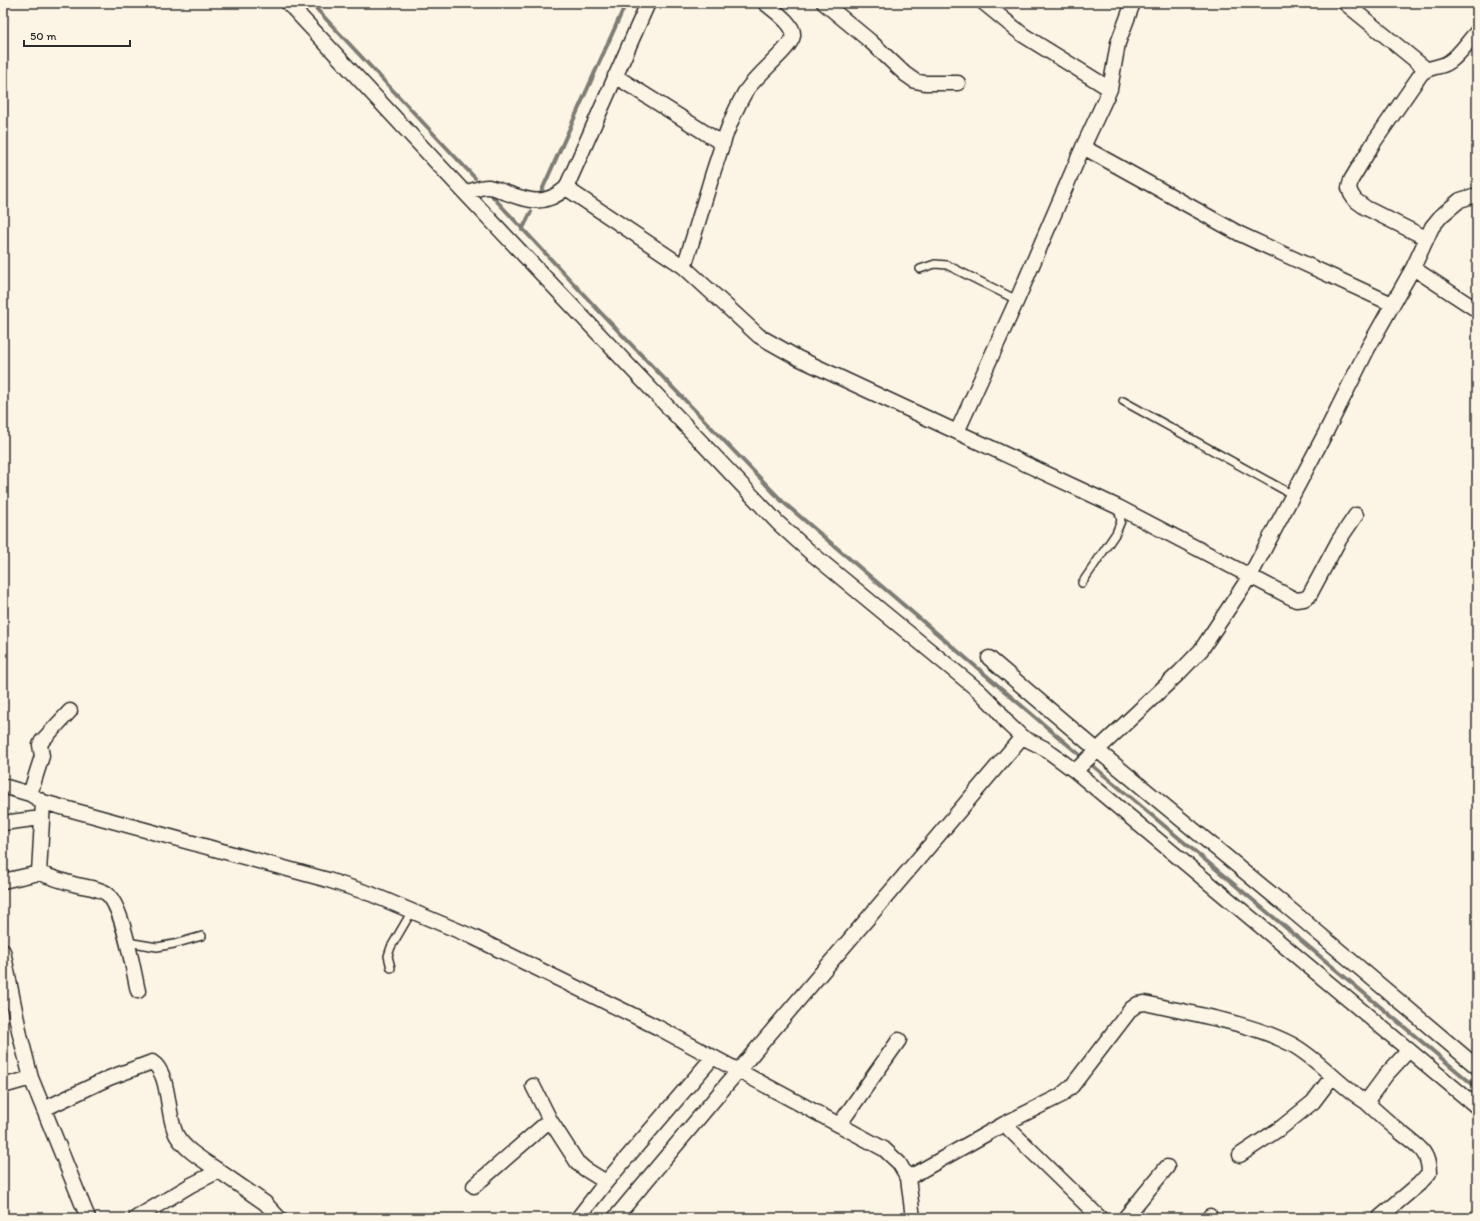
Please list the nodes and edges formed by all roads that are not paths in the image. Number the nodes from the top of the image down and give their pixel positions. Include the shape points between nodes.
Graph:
1 (288, 3) edge
2 (648, 3) edge
3 (824, 3) edge
4 (984, 3) edge
5 (1133, 3) edge
6 (1345, 3) edge
7 (772, 5) edge
8 (1477, 32) edge
9 (1426, 69) junction
10 (615, 76) junction
11 (958, 83) dead end
12 (1110, 89) junction
13 (723, 144) junction
14 (1083, 147) junction
15 (566, 188) junction
16 (465, 193) junction
17 (1477, 197) edge
18 (1426, 238) junction
19 (684, 266) junction
20 (1414, 268) junction
21 (920, 269) dead end
22 (1018, 300) junction
23 (1392, 304) junction
24 (1477, 310) edge
25 (1123, 401) dead end
26 (957, 432) junction
27 (1293, 495) junction
28 (1118, 507) junction
29 (1356, 515) dead end
30 (1250, 576) junction
31 (1082, 584) dead end
32 (989, 658) dead end
33 (70, 711) dead end
34 (1022, 737) junction
35 (1097, 750) junction
36 (1075, 771) junction
37 (3, 786) edge
38 (30, 794) junction
39 (43, 802) junction
40 (41, 818) junction
41 (3, 823) edge
42 (39, 873) junction
43 (3, 881) edge
44 (412, 911) junction
45 (202, 936) dead end
46 (127, 942) junction
47 (3, 951) edge
48 (391, 968) dead end
49 (138, 991) dead end
50 (899, 1040) dead end
51 (1409, 1050) junction
52 (715, 1058) junction
53 (1477, 1067) edge
54 (736, 1070) junction
55 (1332, 1077) junction
56 (31, 1078) junction
57 (3, 1086) edge
58 (533, 1086) dead end
59 (1366, 1102) junction
60 (1477, 1107) edge
61 (44, 1109) junction
62 (550, 1120) junction
63 (1004, 1124) junction
64 (839, 1125) junction
65 (1240, 1155) dead end
66 (1166, 1167) dead end
67 (219, 1171) junction
68 (908, 1178) junction
69 (606, 1182) junction
70 (474, 1186) dead end
71 (88, 1218) edge
72 (136, 1218) edge
73 (279, 1218) edge
74 (578, 1218) edge
75 (615, 1218) edge
76 (913, 1218) edge
77 (1100, 1218) edge
78 (1125, 1218) edge
79 (1379, 1218) edge

1 - 16 street
2 - 10 street
3 - 11 street via 914,80 925,83
4 - 12 street via 1023,35
5 - 12 street via 1118,43
6 - 9 street
7 - 13 street via 793,29 793,37 789,45 746,91
8 - 9 street via 1451,61
9 - 18 street via 1374,142 1351,180 1349,188 1355,200 1366,208
10 - 13 street
10 - 15 street
12 - 14 street
13 - 19 street
14 - 22 street
14 - 23 street via 1240,234
15 - 16 street via 557,195 538,201 489,187
15 - 19 street
16 - 34 street via 778,523 979,691
17 - 18 street via 1460,200 1432,227
18 - 20 street
19 - 26 street via 759,336 798,358
20 - 23 street
20 - 24 street
21 - 22 lane via 935,264 947,265
22 - 26 street
23 - 27 street
25 - 27 lane
26 - 28 street
27 - 30 street
28 - 30 street
28 - 31 lane via 1121,521 1116,533
29 - 30 street via 1339,540 1309,596 1304,599 1296,600
30 - 35 street via 1201,650
32 - 35 street
33 - 38 street via 40,745 42,756
34 - 36 street via 1044,748
34 - 54 street
35 - 36 street
35 - 53 street
36 - 51 street
37 - 38 street
38 - 39 street
39 - 40 street
39 - 44 street via 328,880
40 - 41 street
40 - 42 street
42 - 43 street
42 - 46 street via 106,893 117,908
44 - 48 lane via 391,947 388,956
44 - 52 street via 487,944
45 - 46 lane via 157,947
46 - 49 street
47 - 56 street
50 - 64 street
51 - 59 street
51 - 60 street
52 - 54 street
52 - 69 street
54 - 64 street
54 - 75 street
55 - 59 street
55 - 63 street via 1291,1044 1249,1027 1144,1003 1131,1009 1072,1086 1060,1096
55 - 65 street via 1313,1102 1282,1127
56 - 57 street
56 - 61 street
58 - 62 street
59 - 79 street via 1418,1145 1429,1166 1429,1173 1420,1184
61 - 67 street via 109,1078 152,1062 158,1068 166,1088 177,1136 187,1148
61 - 71 street
62 - 69 street via 577,1162
62 - 70 street
63 - 68 street
63 - 77 street
64 - 68 street via 884,1150 900,1163
66 - 78 street
67 - 72 street
67 - 73 street via 265,1203
68 - 76 street
69 - 74 street

